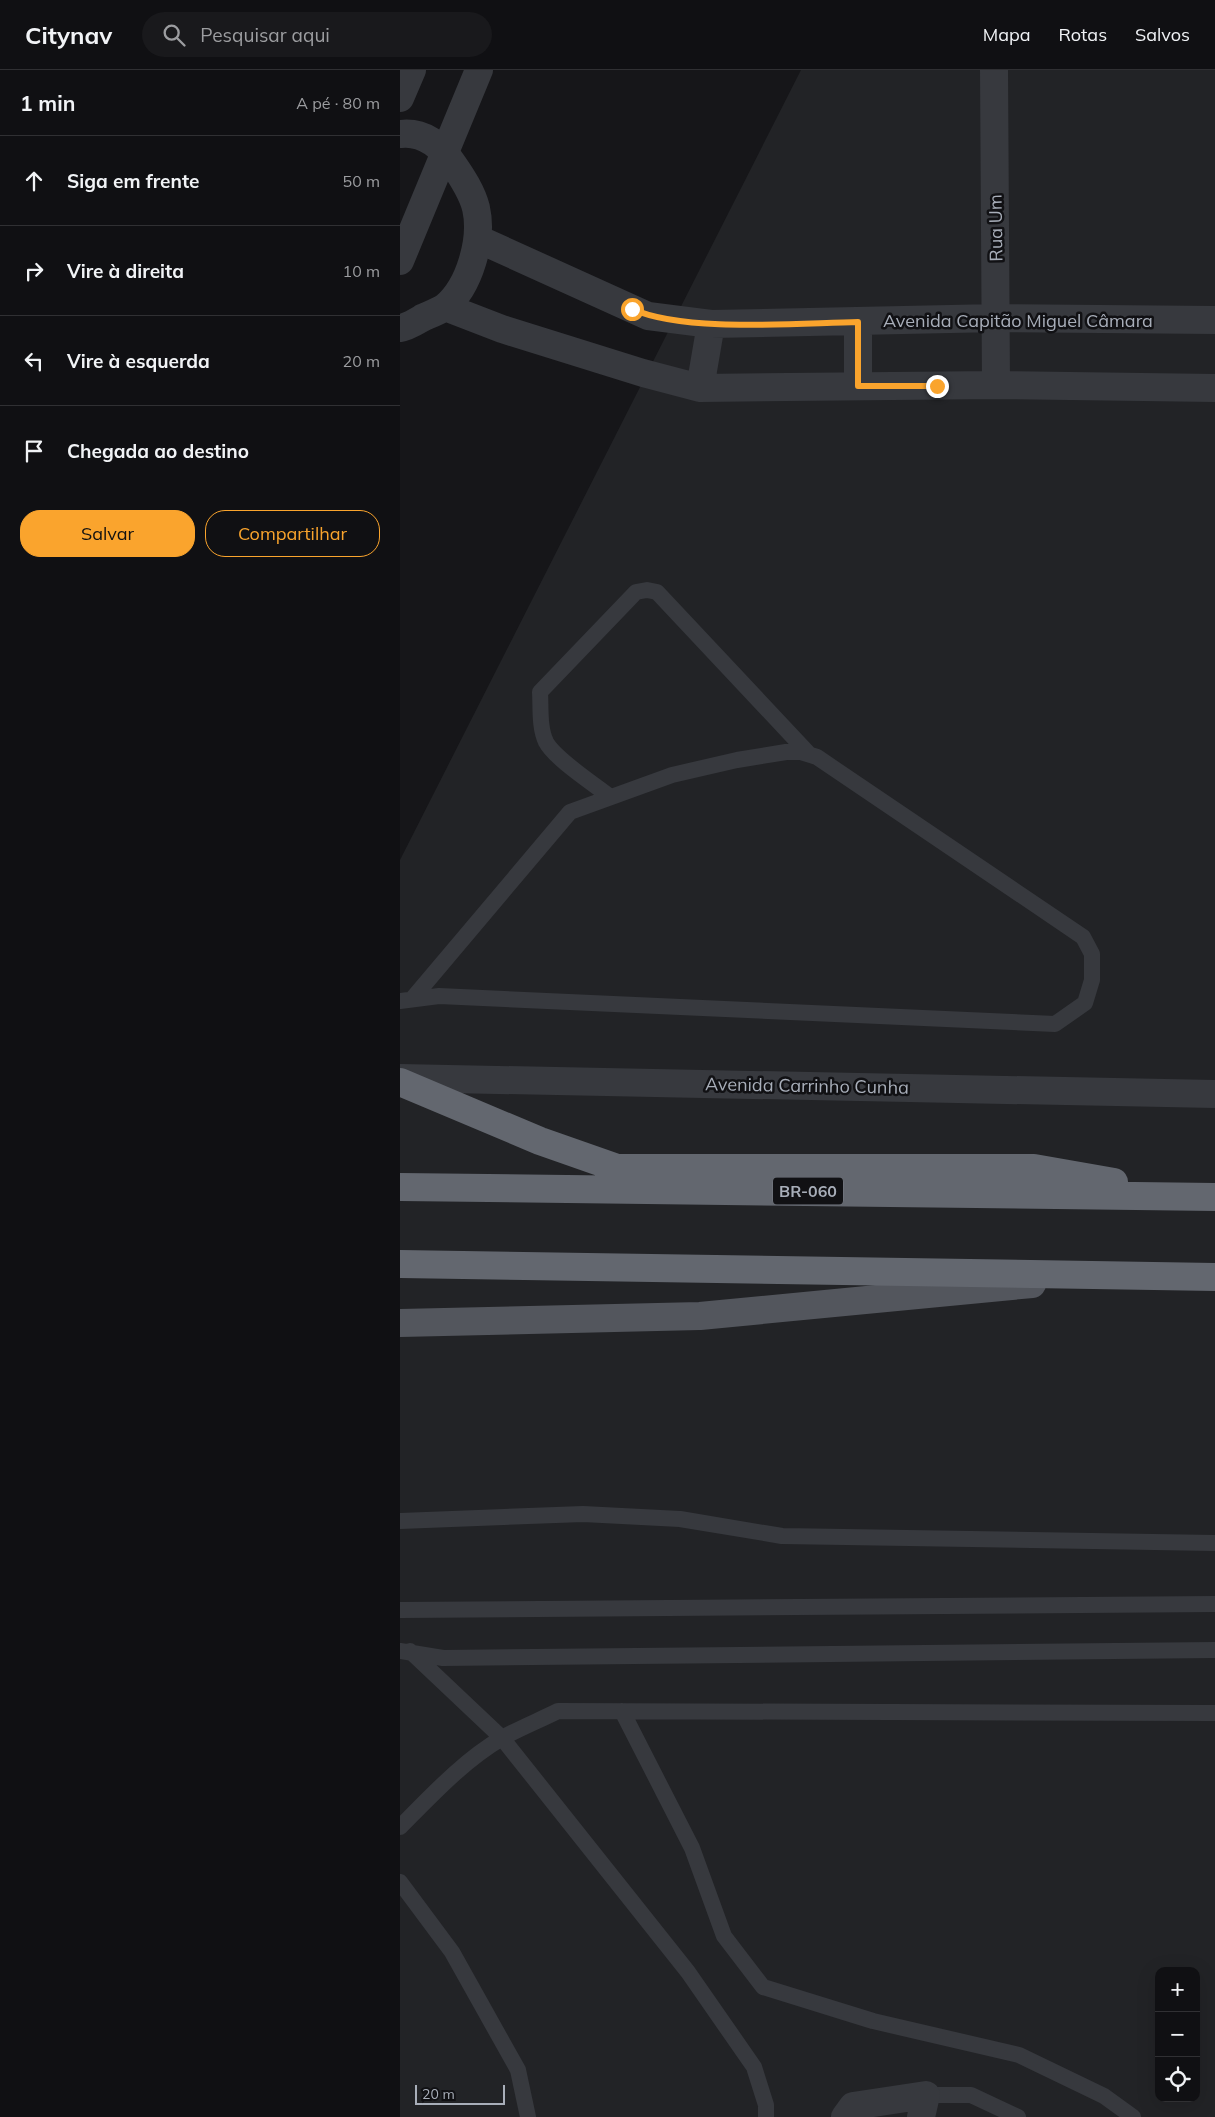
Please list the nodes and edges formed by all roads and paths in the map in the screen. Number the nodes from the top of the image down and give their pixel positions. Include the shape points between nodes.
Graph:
1 (412, 70) edge
2 (478, 70) edge
3 (994, 70) edge
4 (400, 98) edge
5 (400, 134) edge
6 (445, 151) junction
7 (478, 239) junction
8 (400, 261) edge
9 (445, 307) junction
10 (997, 318) junction
11 (1215, 320) edge
12 (858, 322) junction
13 (711, 324) junction
14 (400, 328) edge
15 (996, 385) junction
16 (858, 386) junction
17 (700, 388) junction
18 (1215, 388) edge
19 (808, 754) junction
20 (609, 796) junction
21 (406, 1000) edge
22 (400, 1078) edge
23 (400, 1082) edge
24 (1215, 1094) edge
25 (400, 1187) edge
26 (1204, 1197) edge
27 (400, 1264) edge
28 (1127, 1274) junction
29 (1215, 1277) edge
30 (400, 1323) edge
31 (400, 1521) edge
32 (1215, 1543) edge
33 (1215, 1604) edge
34 (400, 1610) edge
35 (404, 1650) edge
36 (1215, 1650) edge
37 (622, 1711) junction
38 (1215, 1713) edge
39 (502, 1738) junction
40 (400, 1827) edge
41 (400, 1882) edge
42 (924, 2106) edge
43 (528, 2117) edge
44 (766, 2117) edge
45 (845, 2117) edge
46 (1018, 2117) edge
47 (1133, 2117) edge

1 - 4 street
2 - 6 street
3 - 10 street, Rua Um
5 - 6 street via 424,137
6 - 7 street via 464,180 476,208
6 - 8 street
7 - 9 street via 471,269
7 - 13 street, Avenida Capitão Miguel Câmara via 648,316
9 - 14 street
9 - 17 street via 548,344
10 - 11 street, Avenida Capitão Miguel Câmara
10 - 12 street, Avenida Capitão Miguel Câmara
10 - 15 street, Rua Um
12 - 13 street, Avenida Capitão Miguel Câmara
12 - 16 street
13 - 17 street
15 - 16 street
15 - 18 street
16 - 17 street
19 - 20 lane via 786,752 737,760 672,775
19 - 20 lane via 657,592 636,592 540,692 542,727 547,743 556,754
19 - 21 lane via 817,756 1083,936 1092,954 1092,980 1085,1004 1055,1024 449,996
20 - 21 lane via 570,812
22 - 24 street, Avenida Carrinho Cunha
23 - 26 highway via 540,1141 617,1168 1034,1168
25 - 26 highway, BR-060
27 - 28 highway
28 - 29 highway
28 - 30 main road via 700,1316
31 - 32 lane via 583,1514 680,1519 782,1536
33 - 34 lane
35 - 36 lane via 443,1658
35 - 39 lane
37 - 38 lane
37 - 39 lane via 558,1712
37 - 47 lane via 692,1848 724,1936 763,1987 873,2021 1018,2055 1104,2096
39 - 40 lane via 452,1775
39 - 44 lane via 688,1972 754,2067 766,2106
41 - 43 lane via 452,1952 518,2070
42 - 45 street via 853,2106
42 - 46 lane via 972,2095

